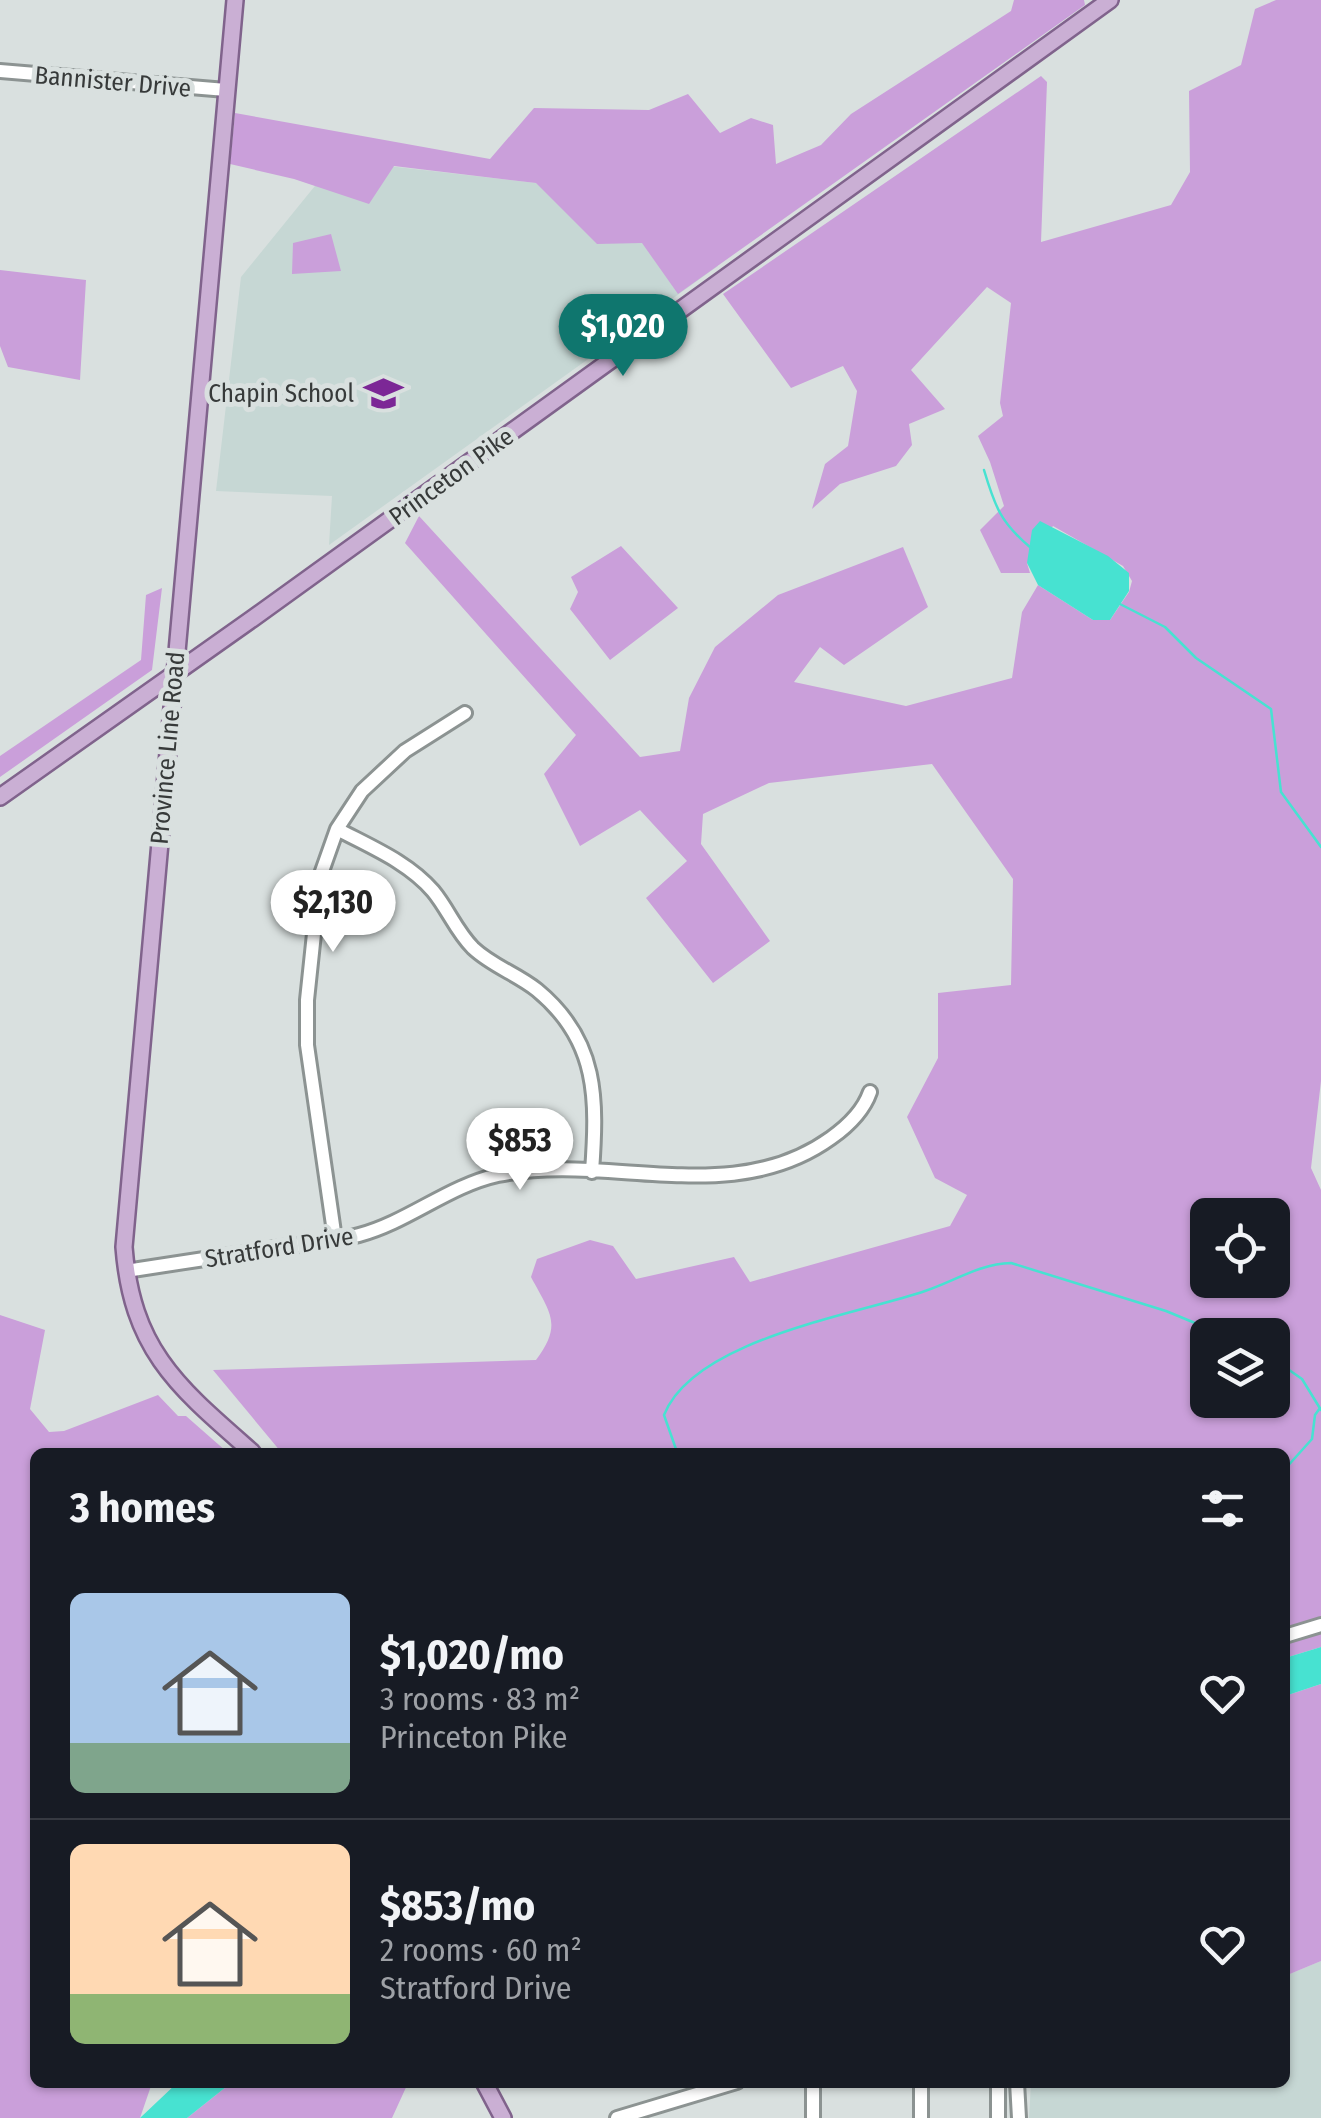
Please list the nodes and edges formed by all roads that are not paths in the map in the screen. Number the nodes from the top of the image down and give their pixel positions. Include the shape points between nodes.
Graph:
1 (235, 0) edge
2 (1110, 0) edge
3 (0, 71) edge
4 (226, 90) junction
5 (173, 675) junction
6 (465, 713) dead end
7 (0, 797) edge
8 (337, 829) junction
9 (870, 1092) dead end
10 (592, 1172) junction
11 (336, 1239) junction
12 (126, 1271) junction
13 (247, 1448) edge
14 (1321, 1624) edge
15 (1290, 1634) edge
16 (487, 2088) edge
17 (721, 2088) edge
18 (813, 2088) edge
19 (920, 2088) edge
20 (998, 2088) edge
21 (1017, 2088) edge
22 (652, 2113) edge
23 (503, 2118) edge
24 (616, 2118) edge
25 (813, 2118) edge
26 (921, 2118) edge
27 (998, 2118) edge
28 (1019, 2118) edge

1 - 4 main road, Province Line Road
2 - 5 main road, Princeton Pike
3 - 4 street, Bannister Drive
4 - 5 main road, Province Line Road
5 - 7 main road, Princeton Pike
5 - 12 main road, Province Line Road
6 - 8 street via 374,778
8 - 10 street via 411,870 470,944 561,1015 582,1047 593,1084
8 - 11 street via 317,896 306,1018
9 - 10 street, Stratford Drive via 842,1130 766,1170 724,1176
10 - 11 street, Stratford Drive via 494,1176 379,1228
11 - 12 street, Stratford Drive
12 - 13 main road, Province Line Road via 158,1358 186,1394
14 - 15 street
16 - 23 main road
17 - 22 street
18 - 25 street
19 - 26 street
20 - 27 street
21 - 28 street
22 - 24 street

